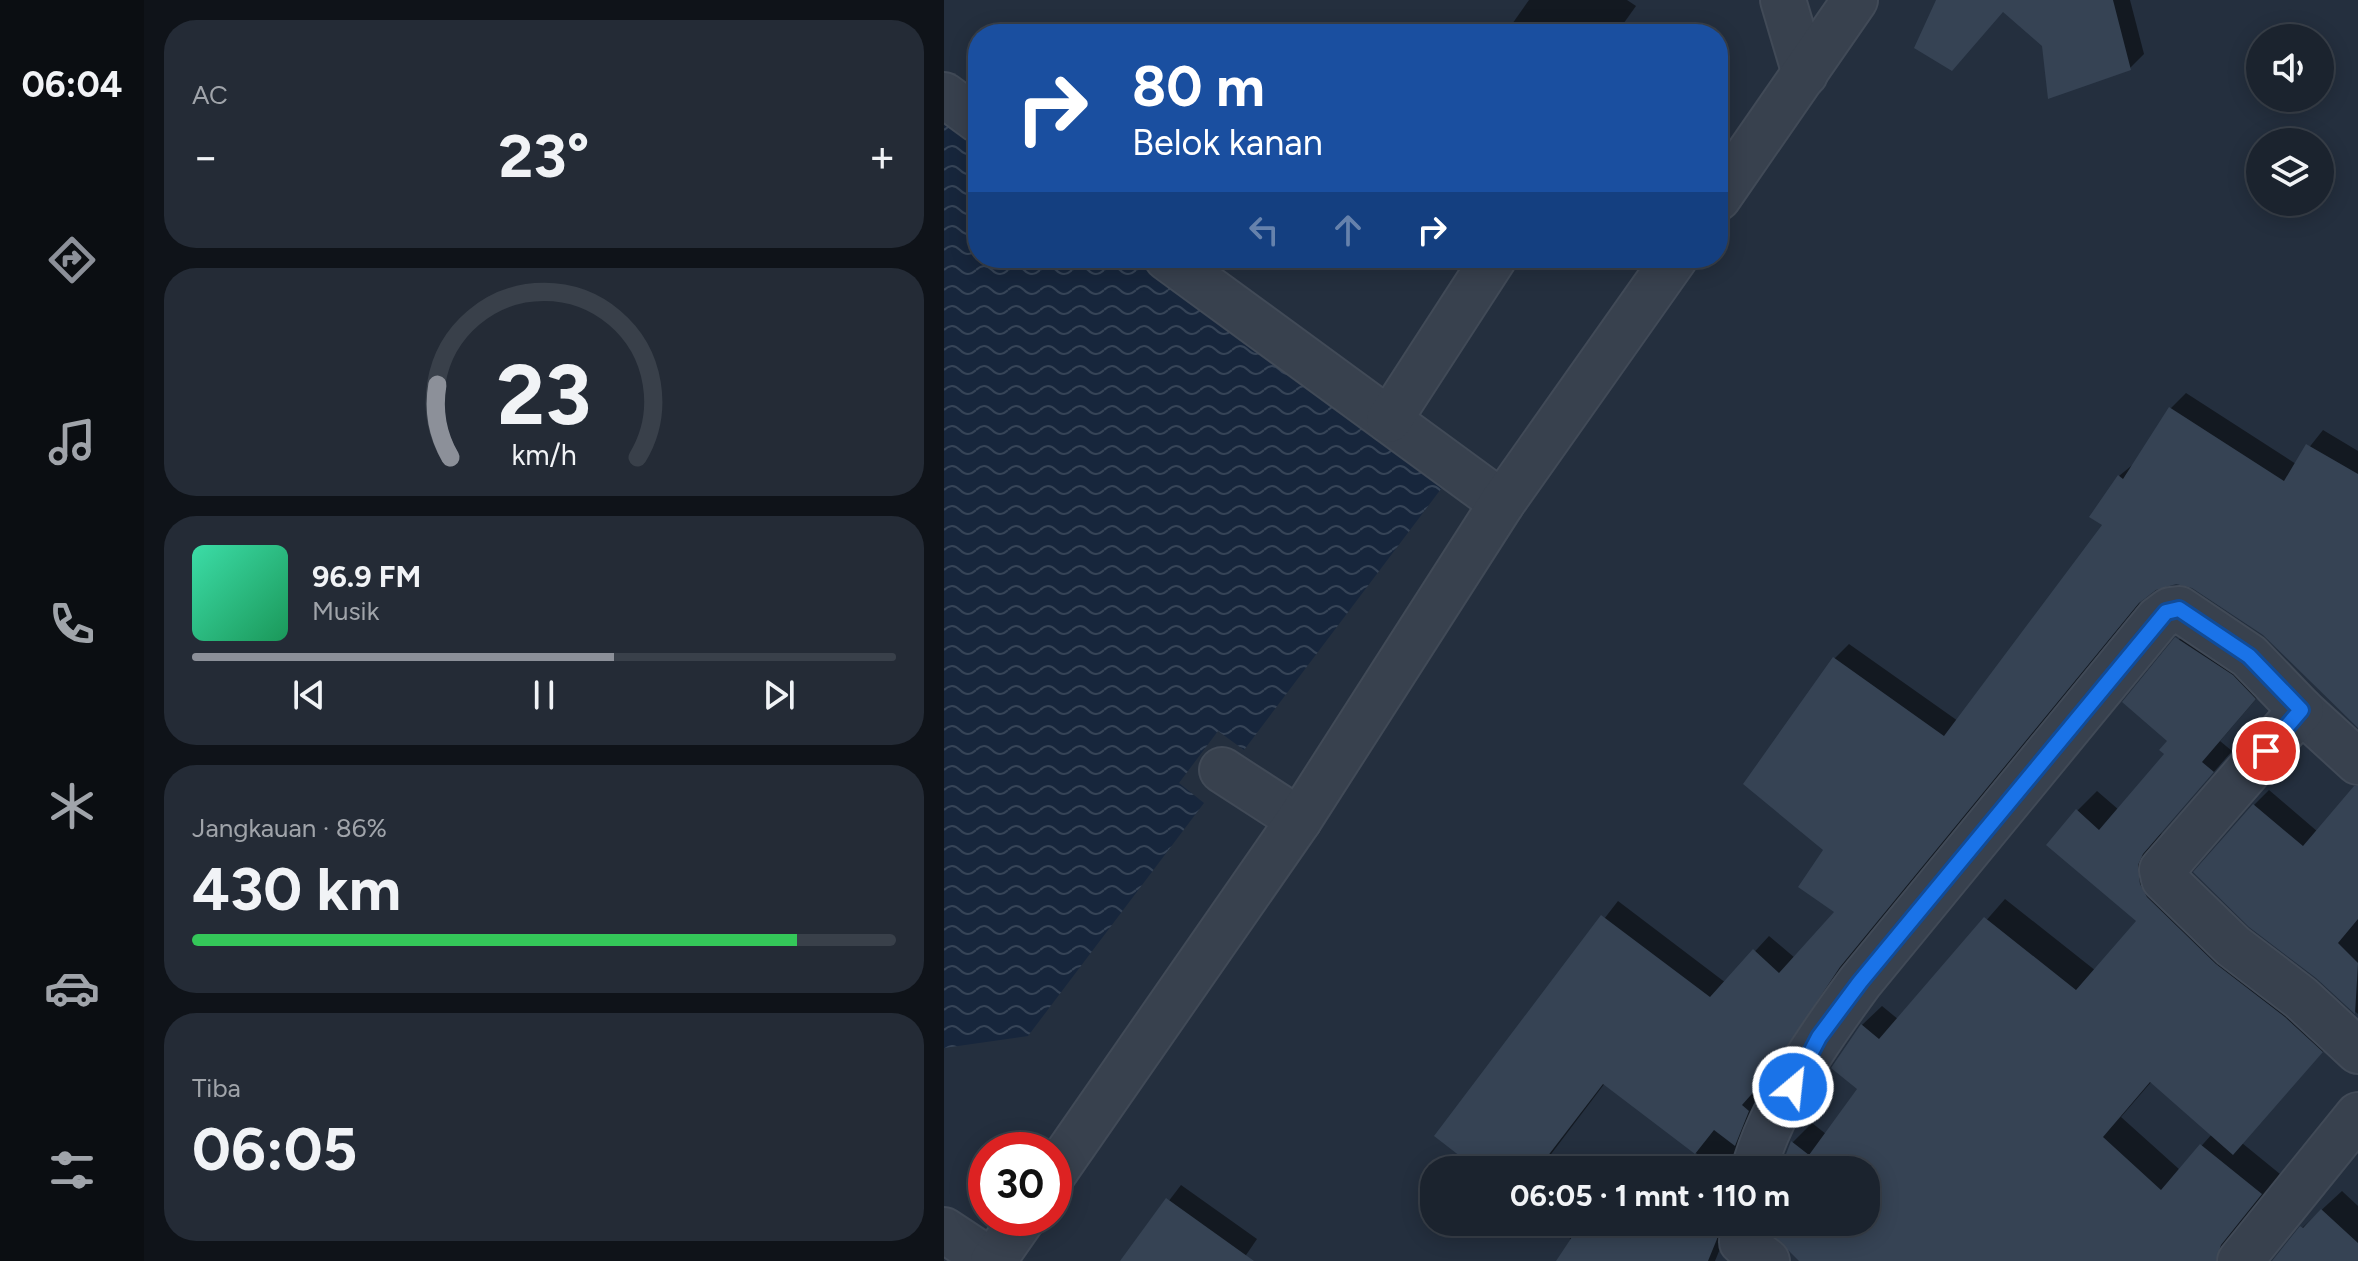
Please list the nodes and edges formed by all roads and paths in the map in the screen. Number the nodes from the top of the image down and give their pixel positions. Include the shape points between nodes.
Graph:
1 (1783, 0) edge
2 (1855, 0) edge
3 (1805, 74) junction
4 (944, 95) edge
5 (968, 113) edge
6 (1728, 184) edge
7 (1181, 268) edge
8 (1488, 268) edge
9 (1668, 268) edge
10 (1389, 420) junction
11 (1502, 503) junction
12 (2301, 710) junction
13 (2358, 762) edge
14 (1222, 770) dead end
15 (1299, 820) junction
16 (2358, 1051) edge
17 (2358, 1115) edge
18 (1072, 1147) edge
19 (1760, 1156) edge
20 (944, 1230) edge
21 (1742, 1236) edge
22 (1009, 1248) edge
23 (1767, 1261) edge
24 (2240, 1261) edge

1 - 3 street
2 - 3 street
3 - 6 street
4 - 5 street
7 - 10 street
8 - 10 street
9 - 11 street
10 - 11 street
11 - 15 street
12 - 13 street
12 - 16 street via 2162,870 2164,879 2233,946
12 - 19 street via 2249,656 2179,609 2158,619 1819,1037
14 - 15 street
15 - 18 street
17 - 24 street
20 - 22 street
21 - 23 street via 1742,1242

